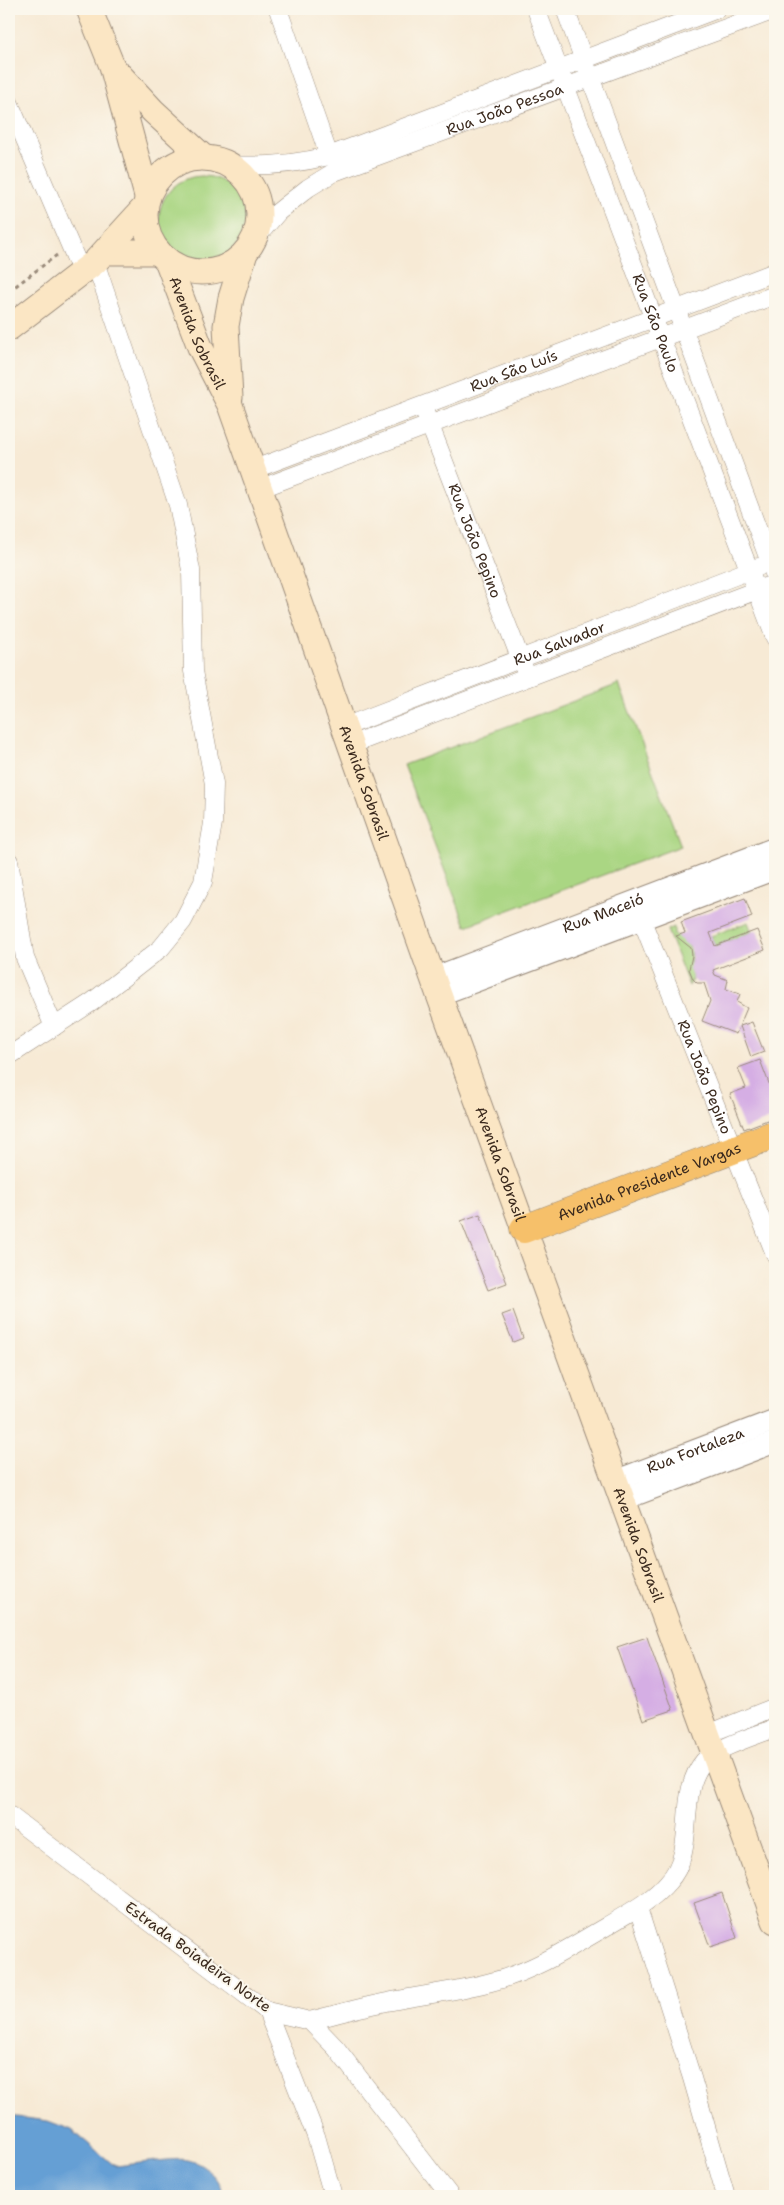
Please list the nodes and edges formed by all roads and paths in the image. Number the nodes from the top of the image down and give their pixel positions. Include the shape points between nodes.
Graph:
1 (89, 9) edge
2 (278, 9) edge
3 (536, 9) edge
4 (565, 9) edge
5 (717, 9) edge
6 (775, 10) edge
7 (683, 22) junction
8 (690, 42) junction
9 (583, 60) junction
10 (112, 66) junction
11 (558, 70) junction
12 (590, 79) junction
13 (566, 89) junction
14 (9, 102) edge
15 (417, 123) junction
16 (423, 140) junction
17 (329, 156) junction
18 (203, 157) junction
19 (230, 165) junction
20 (146, 202) junction
21 (70, 246) junction
22 (249, 247) junction
23 (163, 256) junction
24 (94, 262) junction
25 (775, 272) edge
26 (9, 291) edge
27 (775, 295) edge
28 (677, 308) junction
29 (654, 316) junction
30 (9, 328) edge
31 (685, 330) junction
32 (662, 338) junction
33 (569, 349) junction
34 (578, 370) junction
35 (704, 382) junction
36 (682, 391) junction
37 (230, 405) junction
38 (422, 405) junction
39 (430, 425) junction
40 (737, 471) junction
41 (255, 479) junction
42 (715, 480) junction
43 (774, 566) edge
44 (749, 570) junction
45 (775, 583) edge
46 (757, 590) junction
47 (678, 597) junction
48 (687, 617) junction
49 (775, 638) edge
50 (520, 658) junction
51 (528, 677) junction
52 (347, 736) junction
53 (9, 861) edge
54 (768, 861) edge
55 (638, 910) junction
56 (436, 986) junction
57 (54, 1027) junction
58 (9, 1056) edge
59 (775, 1134) edge
60 (775, 1151) edge
61 (737, 1157) junction
62 (527, 1237) junction
63 (775, 1254) edge
64 (775, 1421) edge
65 (775, 1442) edge
66 (700, 1460) junction
67 (618, 1490) junction
68 (775, 1707) edge
69 (775, 1728) edge
70 (711, 1743) junction
71 (9, 1815) edge
72 (638, 1908) junction
73 (775, 1922) edge
74 (267, 2011) junction
75 (310, 2021) junction
76 (333, 2196) edge
77 (450, 2196) edge
78 (726, 2196) edge

1 - 10 main road
2 - 17 street
3 - 11 street, Rua São Paulo
4 - 9 street, Rua São Paulo
5 - 7 street, Rua João Pessoa
6 - 8 street, Rua João Pessoa
7 - 8 street
7 - 9 street, Rua João Pessoa
8 - 12 street, Rua João Pessoa
9 - 11 street, Rua João Pessoa
9 - 12 street, Rua São Paulo
10 - 18 main road
10 - 20 main road
11 - 13 street, Rua São Paulo
11 - 15 street, Rua João Pessoa
12 - 13 street, Rua João Pessoa
12 - 28 street, Rua São Paulo
13 - 16 street, Rua João Pessoa
13 - 29 street, Rua São Paulo
14 - 21 street
15 - 16 street
15 - 17 street, Rua João Pessoa
16 - 22 street, Rua João Pessoa via 334,172 278,212
17 - 19 street, Rua João Pessoa via 296,164
18 - 19 main road
18 - 20 main road via 175,164 158,178
19 - 22 main road via 254,190 258,207 258,224
20 - 23 main road via 145,223 150,238
20 - 24 main road
21 - 24 street
21 - 26 path
22 - 23 main road via 227,266 206,272 192,271
22 - 37 main road, Avenida Sobrasil via 231,298 226,326
23 - 24 main road
23 - 37 main road, Avenida Sobrasil via 200,347
24 - 30 main road
24 - 57 street via 178,505 191,570 193,671 214,784 213,823 203,882 183,921 161,948
25 - 28 street, Rua São Luís
27 - 31 street, Rua São Luís
28 - 29 street, Rua São Luís
28 - 31 street, Rua São Paulo
29 - 32 street, Rua São Paulo
29 - 33 street, Rua São Luís
31 - 32 street, Rua São Luís
31 - 35 street, Rua São Paulo
32 - 34 street, Rua São Luís
32 - 36 street, Rua São Paulo
33 - 34 street
33 - 38 street, Rua São Luís
34 - 39 street, Rua São Luís
35 - 36 street
35 - 40 street, Rua São Paulo
36 - 42 street, Rua São Paulo
37 - 41 main road, Avenida Sobrasil
38 - 39 street, Rua João Pepino
38 - 41 street, Rua São Luís
39 - 41 street, Rua São Luís
39 - 50 street, Rua João Pepino
40 - 42 street
40 - 43 street, Rua São Paulo
41 - 52 main road, Avenida Sobrasil
42 - 44 street, Rua São Paulo
43 - 44 street, Rua Salvador
44 - 46 street, Rua São Paulo
44 - 47 street, Rua Salvador
45 - 46 street, Rua Salvador
46 - 48 street, Rua Salvador
46 - 49 street, Rua São Paulo
47 - 48 street
47 - 50 street, Rua Salvador
48 - 51 street, Rua Salvador
50 - 51 street, Rua João Pepino
50 - 52 street, Rua Salvador
51 - 52 street, Rua Salvador
52 - 56 main road, Avenida Sobrasil
53 - 57 street via 25,958
54 - 55 street, Rua Maceió
55 - 56 street, Rua Maceió
55 - 61 street, Rua João Pepino
56 - 62 main road, Avenida Sobrasil
57 - 58 street
59 - 61 main road, Avenida Presidente Vargas
60 - 61 main road, Avenida Presidente Vargas
61 - 62 main road, Avenida Presidente Vargas
61 - 63 street, Rua João Pepino
62 - 67 main road, Avenida Sobrasil
64 - 66 street, Rua Fortaleza
65 - 66 street, Rua Fortaleza
66 - 67 street, Rua Fortaleza
67 - 70 main road, Avenida Sobrasil
68 - 70 street
69 - 70 street
70 - 72 street via 689,1795 684,1853 676,1873
70 - 73 main road, Avenida Sobrasil
71 - 74 street, Estrada Boiadeira Norte
72 - 75 street via 524,1971 492,1982 385,2002
72 - 78 street
74 - 75 street, Estrada Boiadeira Norte
74 - 76 street via 316,2136
75 - 77 street via 336,2048

